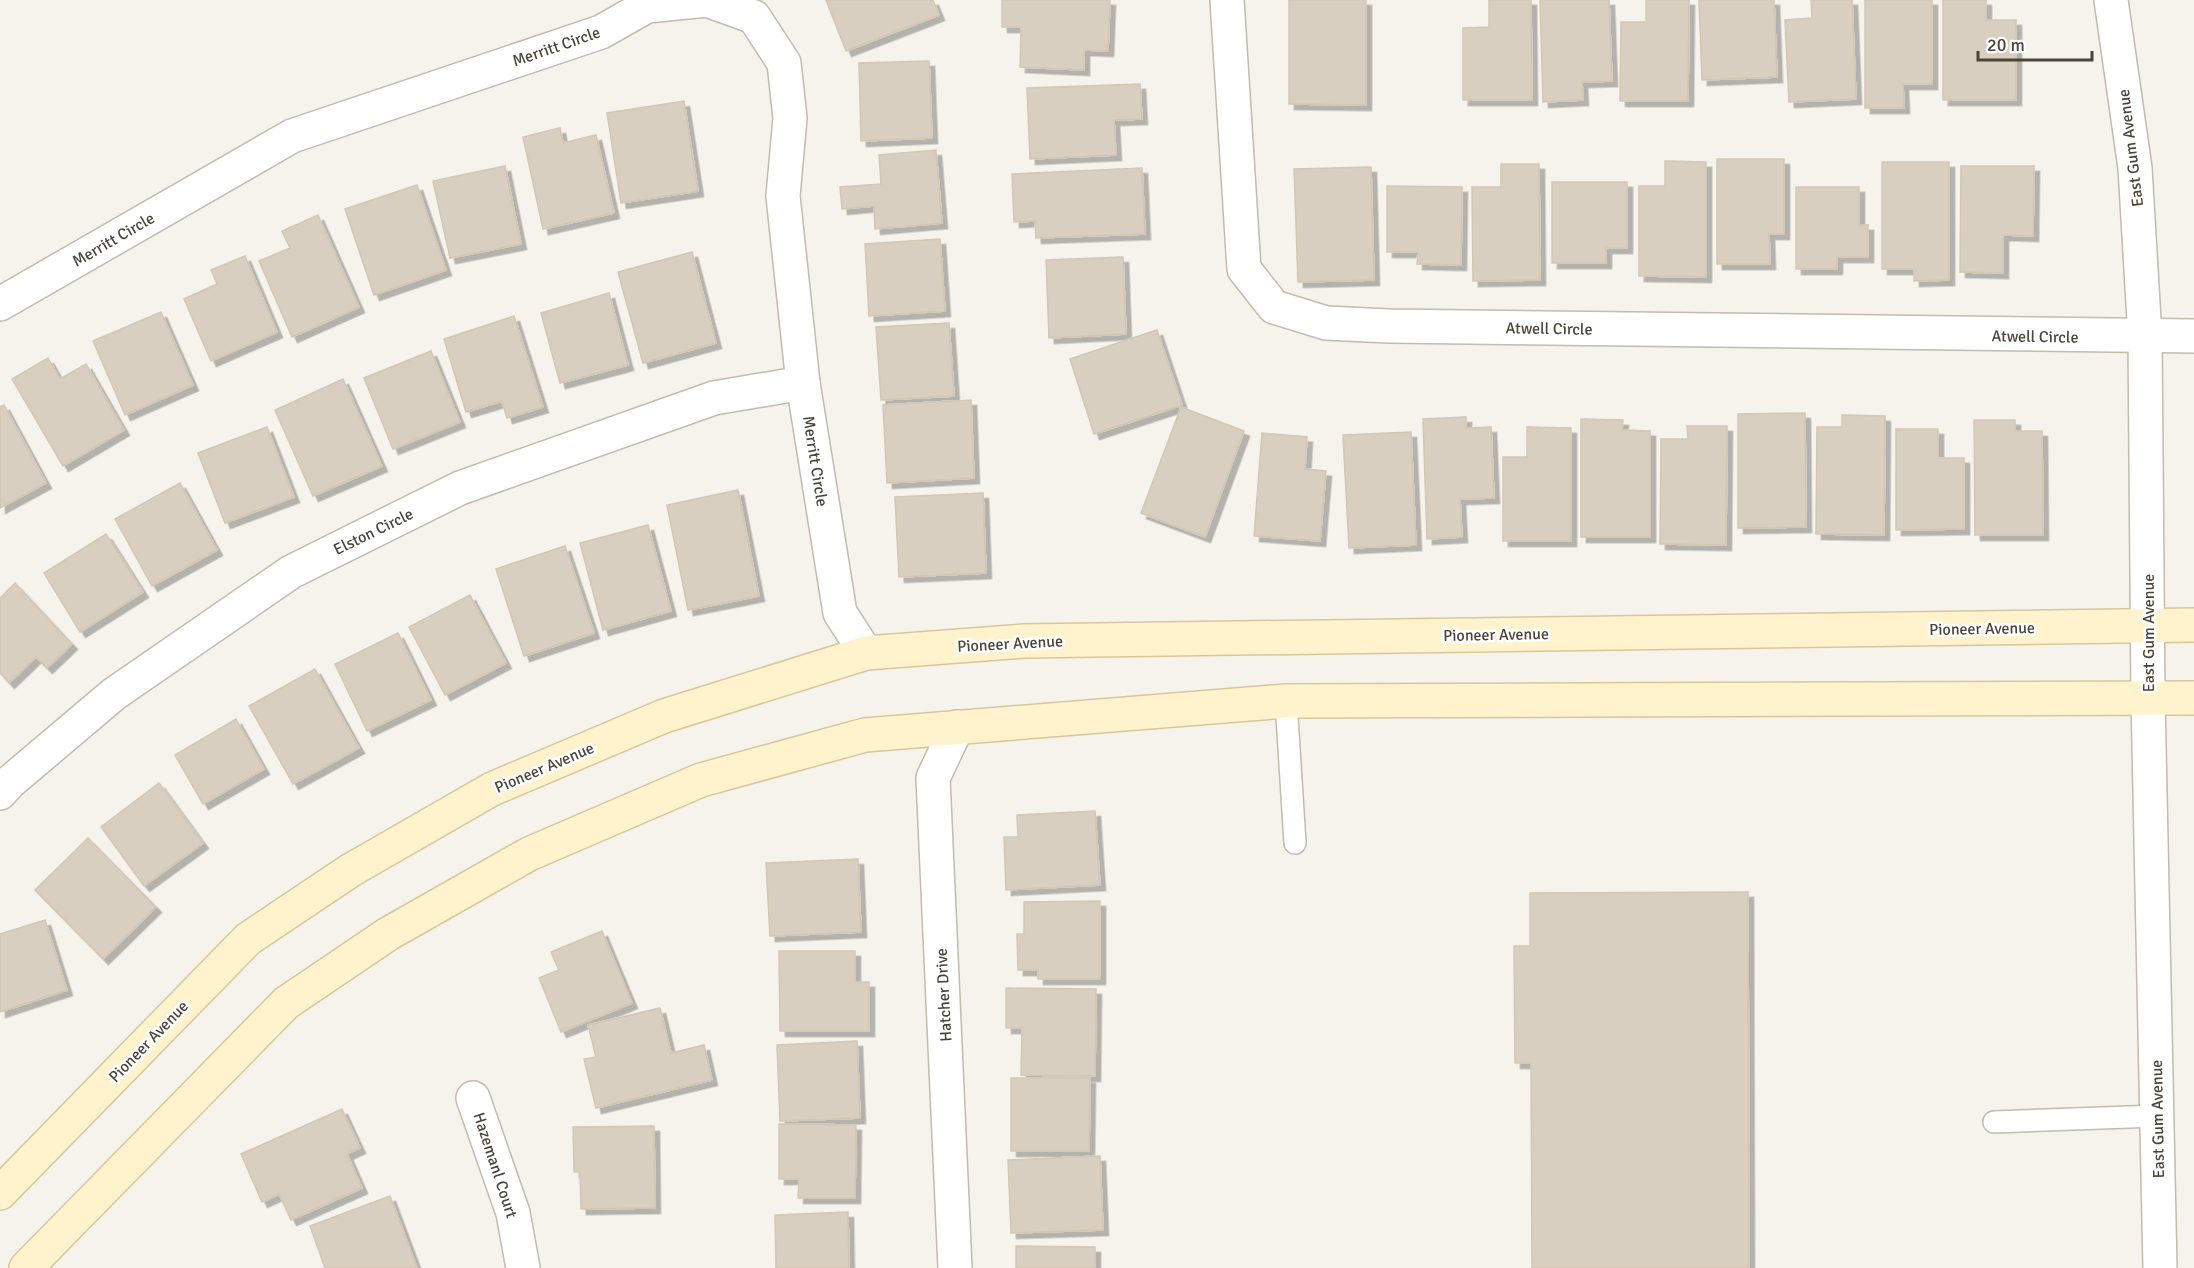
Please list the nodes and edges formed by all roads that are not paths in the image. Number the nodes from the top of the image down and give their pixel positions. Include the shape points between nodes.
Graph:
1 (1227, 0) edge
2 (2111, 0) edge
3 (0, 304) edge
4 (2194, 336) edge
5 (2145, 337) junction
6 (803, 383) junction
7 (2194, 625) edge
8 (2148, 626) junction
9 (866, 653) junction
10 (2148, 698) junction
11 (2194, 698) edge
12 (1286, 701) junction
13 (957, 727) junction
14 (0, 793) edge
15 (1295, 843) dead end
16 (473, 1098) dead end
17 (2157, 1116) junction
18 (1994, 1122) dead end
19 (0, 1193) edge
20 (26, 1268) edge
21 (523, 1268) edge
22 (955, 1268) edge
23 (2160, 1268) edge

1 - 5 street, Atwell Circle via 1244,269 1274,307 1326,323 1389,326
2 - 5 street, East Gum Avenue via 2135,168
3 - 6 street, Merritt Circle via 292,136 601,32 647,6 707,0 754,16 784,63 790,118 783,196
4 - 5 street, Atwell Circle
5 - 8 street, East Gum Avenue
6 - 9 street, Merritt Circle via 840,613
6 - 14 street, Elston Circle via 714,398 471,484 291,572 114,694
7 - 8 main road, Pioneer Avenue
8 - 9 main road, Pioneer Avenue via 1024,641
8 - 10 street, East Gum Avenue
9 - 19 main road, Pioneer Avenue via 664,716 492,789 351,870 248,939
10 - 11 main road
10 - 12 main road
10 - 17 street, East Gum Avenue
12 - 13 main road
12 - 15 lane
13 - 20 main road via 865,735 701,780 529,854 398,928 286,1003
13 - 22 street, Hatcher Drive via 933,778
16 - 21 street, Hazemanl Court via 513,1213
17 - 18 lane
17 - 23 street, East Gum Avenue

